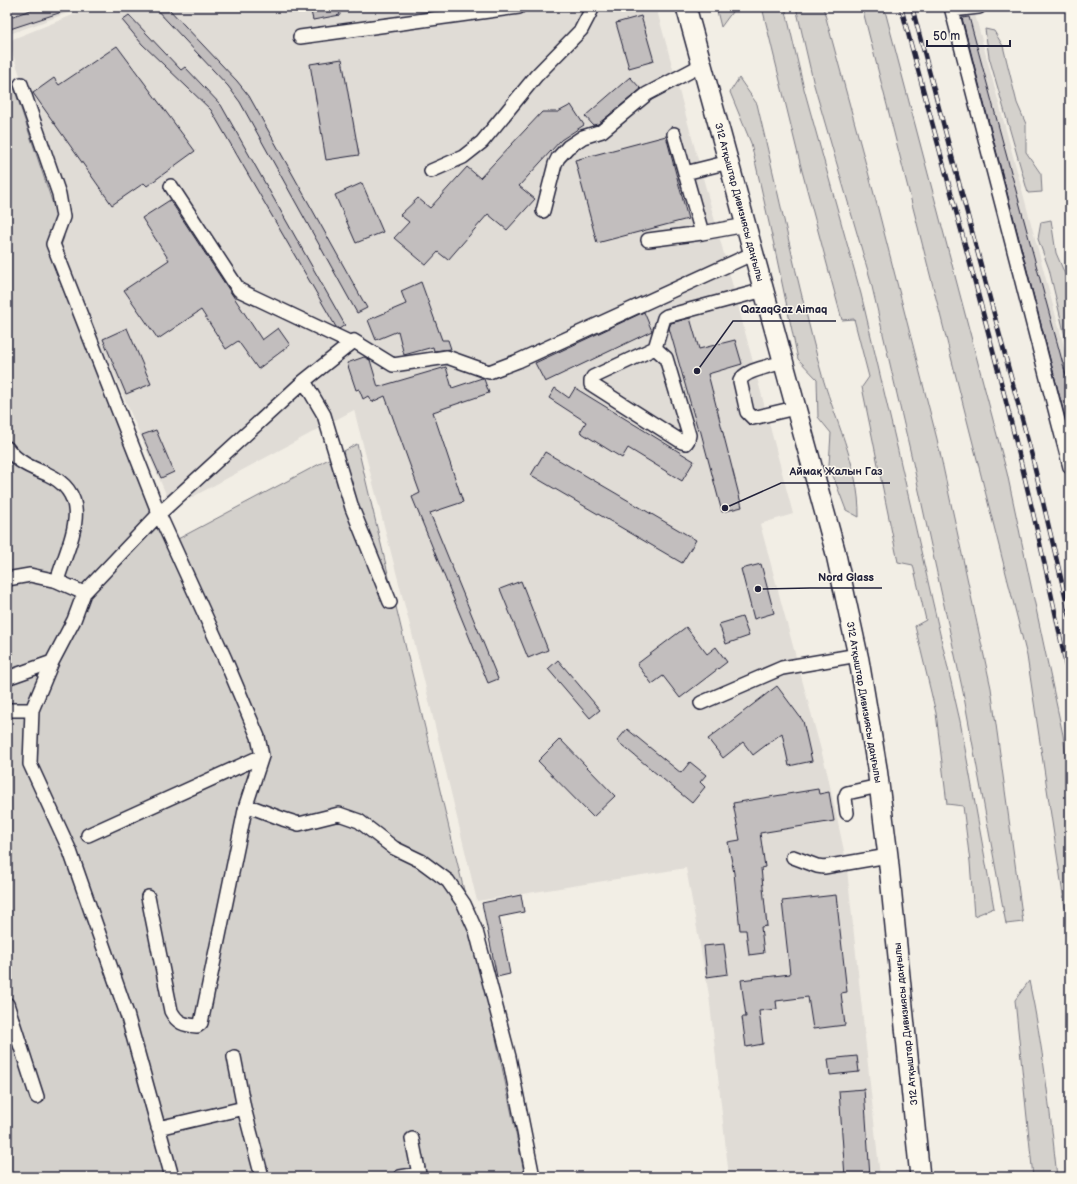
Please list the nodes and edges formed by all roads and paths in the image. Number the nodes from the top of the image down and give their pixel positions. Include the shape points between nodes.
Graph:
1 (519, 7) edge
2 (593, 7) edge
3 (686, 7) edge
4 (979, 7) edge
5 (951, 8) edge
6 (300, 37) dead end
7 (702, 65) junction
8 (21, 84) dead end
9 (674, 134) dead end
10 (729, 162) junction
11 (431, 171) dead end
12 (685, 173) junction
13 (171, 186) dead end
14 (543, 212) dead end
15 (746, 225) junction
16 (702, 233) junction
17 (648, 240) dead end
18 (754, 253) junction
19 (764, 290) junction
20 (351, 343) junction
21 (655, 348) junction
22 (783, 362) junction
23 (304, 381) junction
24 (795, 408) junction
25 (7, 448) edge
26 (1070, 467) edge
27 (159, 514) junction
28 (7, 579) edge
29 (57, 581) junction
30 (84, 593) junction
31 (390, 602) dead end
32 (858, 655) junction
33 (52, 662) junction
34 (7, 678) edge
35 (701, 703) dead end
36 (7, 710) edge
37 (32, 710) junction
38 (262, 756) junction
39 (880, 786) junction
40 (246, 804) junction
41 (847, 812) dead end
42 (88, 835) dead end
43 (888, 856) junction
44 (793, 857) dead end
45 (148, 897) dead end
46 (7, 1004) edge
47 (234, 1057) dead end
48 (37, 1097) dead end
49 (244, 1108) junction
50 (158, 1128) junction
51 (412, 1139) dead end
52 (419, 1175) edge
53 (172, 1177) edge
54 (262, 1177) edge
55 (400, 1177) edge
56 (533, 1177) edge
57 (920, 1177) edge

1 - 6 lane
2 - 11 lane via 581,30 536,76 482,142 463,157
3 - 7 highway, 312 Атқыштар Дивизиясы даңғылы
4 - 5 lane
5 - 26 lane
7 - 10 highway, 312 Атқыштар Дивизиясы даңғылы
7 - 14 lane via 647,94 602,131 583,137 568,147 558,158
8 - 27 lane via 59,194 63,217 53,244
9 - 12 lane
10 - 12 lane
10 - 15 highway, 312 Атқыштар Дивизиясы даңғылы
12 - 16 lane
13 - 20 lane via 239,290
15 - 16 lane
15 - 18 highway, 312 Атқыштар Дивизиясы даңғылы
16 - 17 lane
18 - 19 highway, 312 Атқыштар Дивизиясы даңғылы
18 - 20 lane via 489,372 447,357 393,364 354,341
19 - 21 lane via 667,316 664,318
19 - 22 highway, 312 Атқыштар Дивизиясы даңғылы
20 - 23 lane
21 - 21 lane via 593,377 591,384 686,443 689,435 666,358
22 - 24 highway, 312 Атқыштар Дивизиясы даңғылы
22 - 24 lane via 747,373 742,377 740,381 748,412 753,418
23 - 27 lane
23 - 31 lane via 324,415 352,508
24 - 32 highway, 312 Атқыштар Дивизиясы даңғылы via 835,550
25 - 29 lane via 23,463 60,480 68,489 77,509 74,534
27 - 30 lane
27 - 38 lane via 225,659 258,737
28 - 29 lane via 30,576
29 - 30 lane
30 - 33 lane via 74,620
32 - 35 lane via 782,668
32 - 39 highway, 312 Атқыштар Дивизиясы даңғылы
33 - 34 lane
33 - 37 lane
36 - 37 lane
37 - 50 lane via 30,764 70,850 127,1014
38 - 40 lane
38 - 42 lane
39 - 41 lane via 847,793
39 - 43 highway, 312 Атқыштар Дивизиясы даңғылы
40 - 45 lane via 201,1023 197,1026 184,1026 175,1019 171,1011
40 - 56 lane via 299,824 339,814 359,821 394,848 421,861 448,881 464,904 476,931 509,1057
43 - 44 lane via 824,867
43 - 57 highway, 312 Атқыштар Дивизиясы даңғылы
46 - 48 lane
47 - 49 lane
49 - 50 lane
49 - 54 lane
50 - 53 lane
51 - 52 lane
52 - 55 lane

